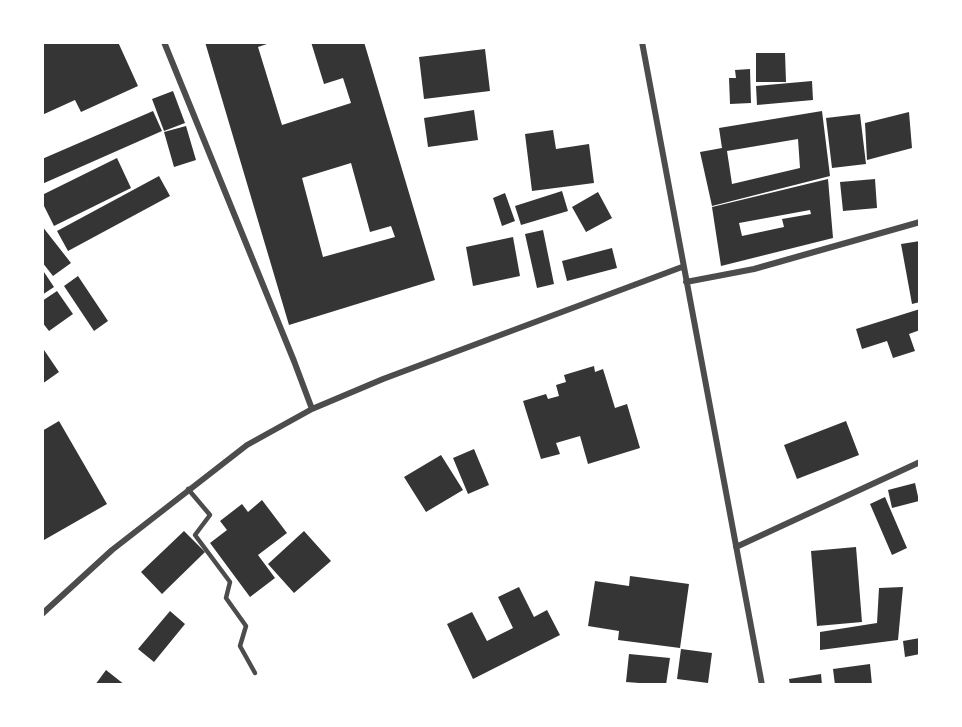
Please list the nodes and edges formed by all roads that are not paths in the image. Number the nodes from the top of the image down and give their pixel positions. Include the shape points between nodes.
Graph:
1 (164, 42) edge
2 (642, 42) edge
3 (920, 222) edge
4 (682, 267) junction
5 (686, 282) junction
6 (312, 409) junction
7 (920, 462) edge
8 (188, 489) junction
9 (736, 548) junction
10 (42, 614) edge
11 (255, 673) dead end
12 (762, 685) edge

1 - 6 street
2 - 4 street
3 - 5 street via 754,269
4 - 5 street
4 - 6 street
5 - 9 street
6 - 8 street via 247,445
7 - 9 street
8 - 10 street via 112,550
8 - 11 lane via 210,515 195,535 230,582 226,598 246,626 240,646
9 - 12 street

